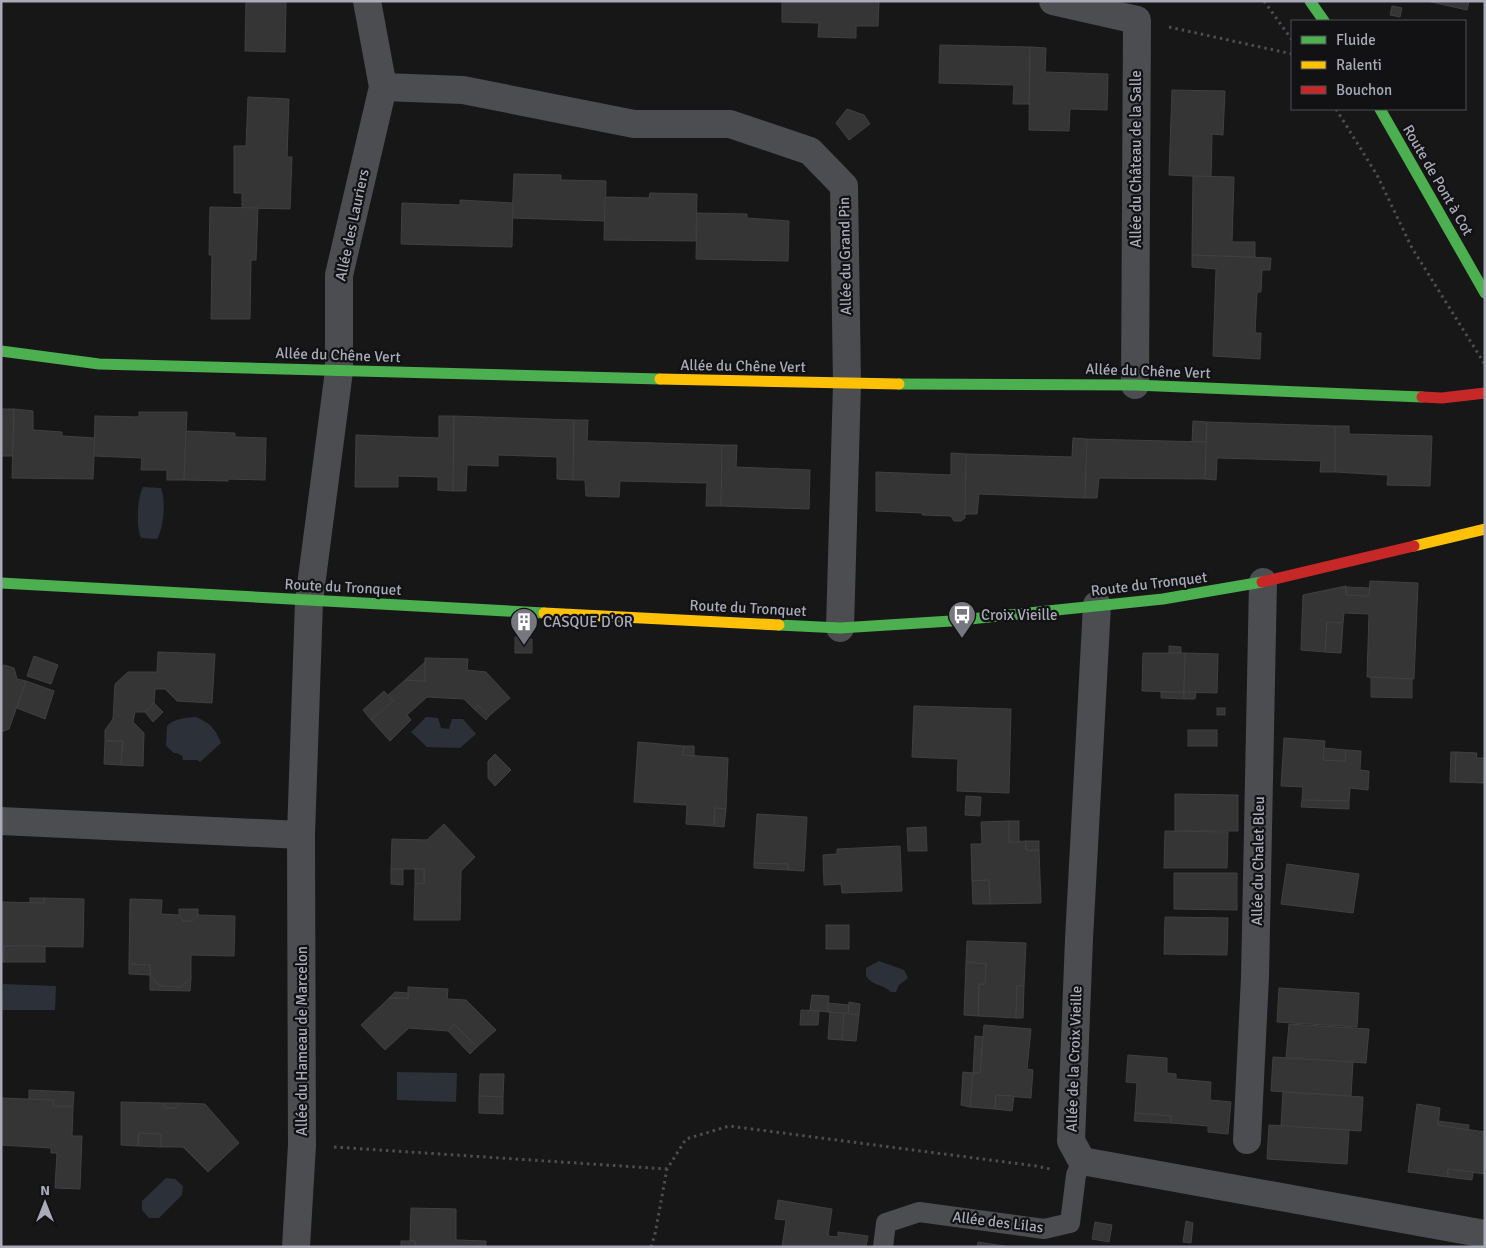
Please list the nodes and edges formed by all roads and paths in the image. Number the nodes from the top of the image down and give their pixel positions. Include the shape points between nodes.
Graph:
1 (367, 1) edge
2 (1053, 1) edge
3 (1264, 1) edge
4 (1310, 1) edge
5 (1137, 20) junction
6 (1323, 20) edge
7 (1291, 39) edge
8 (1291, 54) edge
9 (384, 87) junction
10 (1337, 110) edge
11 (1381, 110) edge
12 (1485, 293) edge
13 (1, 351) edge
14 (1485, 363) edge
15 (339, 370) junction
16 (847, 384) junction
17 (1135, 385) junction
18 (1485, 393) edge
19 (1485, 529) edge
20 (1, 582) edge
21 (1263, 582) junction
22 (309, 601) junction
23 (1097, 605) junction
24 (840, 628) junction
25 (1, 821) edge
26 (301, 835) junction
27 (1247, 1140) dead end
28 (302, 1146) junction
29 (667, 1168) junction
30 (1079, 1168) junction
31 (1485, 1234) edge
32 (1485, 1238) edge
33 (296, 1247) edge
34 (650, 1247) edge
35 (883, 1247) edge
36 (1484, 1247) edge

1 - 9 street, Allée des Lauriers
2 - 5 street
3 - 7 path
4 - 6 street
5 - 8 path
5 - 17 street, Allée du Château de la Salle
9 - 15 street, Allée des Lauriers via 339,275
9 - 16 street, Allée du Grand Pin via 463,90 634,124 730,124 810,152 844,186
10 - 14 path via 1377,175 1412,248
11 - 12 street, Route de Pont à Cot
13 - 15 street, Allée du Chêne Vert via 98,364
15 - 16 street, Allée du Chêne Vert
15 - 22 street, Allée des Lauriers
16 - 17 street, Allée du Chêne Vert
16 - 24 street, Allée du Grand Pin
17 - 18 street, Allée du Chêne Vert via 1442,398
19 - 21 street, Route du Tronquet
20 - 22 street, Route du Tronquet
21 - 23 street, Route du Tronquet via 1163,599
21 - 27 street, Allée du Chalet Bleu via 1256,977
22 - 24 street, Route du Tronquet
22 - 26 street, Allée du Hameau de Marcelon
23 - 24 street, Route du Tronquet via 951,621
23 - 30 street, Allée de la Croix Vieille via 1071,1141
25 - 26 street
26 - 28 street, Allée du Hameau de Marcelon
28 - 29 path
28 - 33 street, Allée du Hameau de Marcelon
29 - 30 path via 686,1139 729,1126 1036,1166
29 - 34 path
30 - 31 street
30 - 35 lane, Allée des Lilas via 1070,1223 1044,1229 919,1212 886,1223
32 - 36 street

